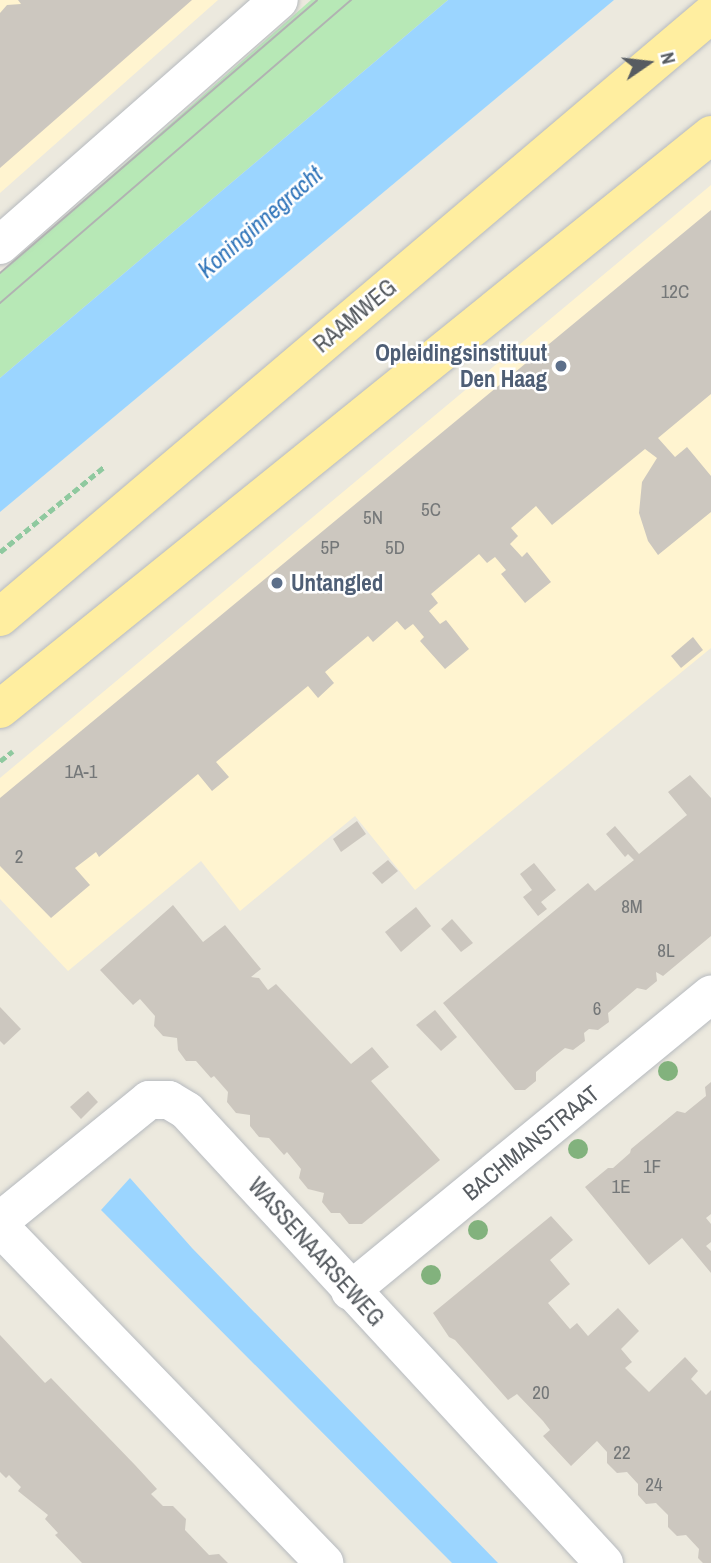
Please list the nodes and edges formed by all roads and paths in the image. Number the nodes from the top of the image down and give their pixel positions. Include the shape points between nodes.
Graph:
1 (279, 0) edge
2 (711, 14) edge
3 (711, 135) edge
4 (0, 245) edge
5 (0, 617) edge
6 (0, 709) edge
7 (711, 994) edge
8 (0, 1221) edge
9 (0, 1227) edge
10 (350, 1291) junction
11 (324, 1563) edge
12 (604, 1563) edge

1 - 4 street
2 - 5 main road, RAAMWEG
3 - 6 main road
7 - 10 street, BACHMANSTRAAT
8 - 10 street, WASSENAARSEWEG via 149,1100 169,1100 187,1111
9 - 11 street
10 - 12 street, WASSENAARSEWEG

